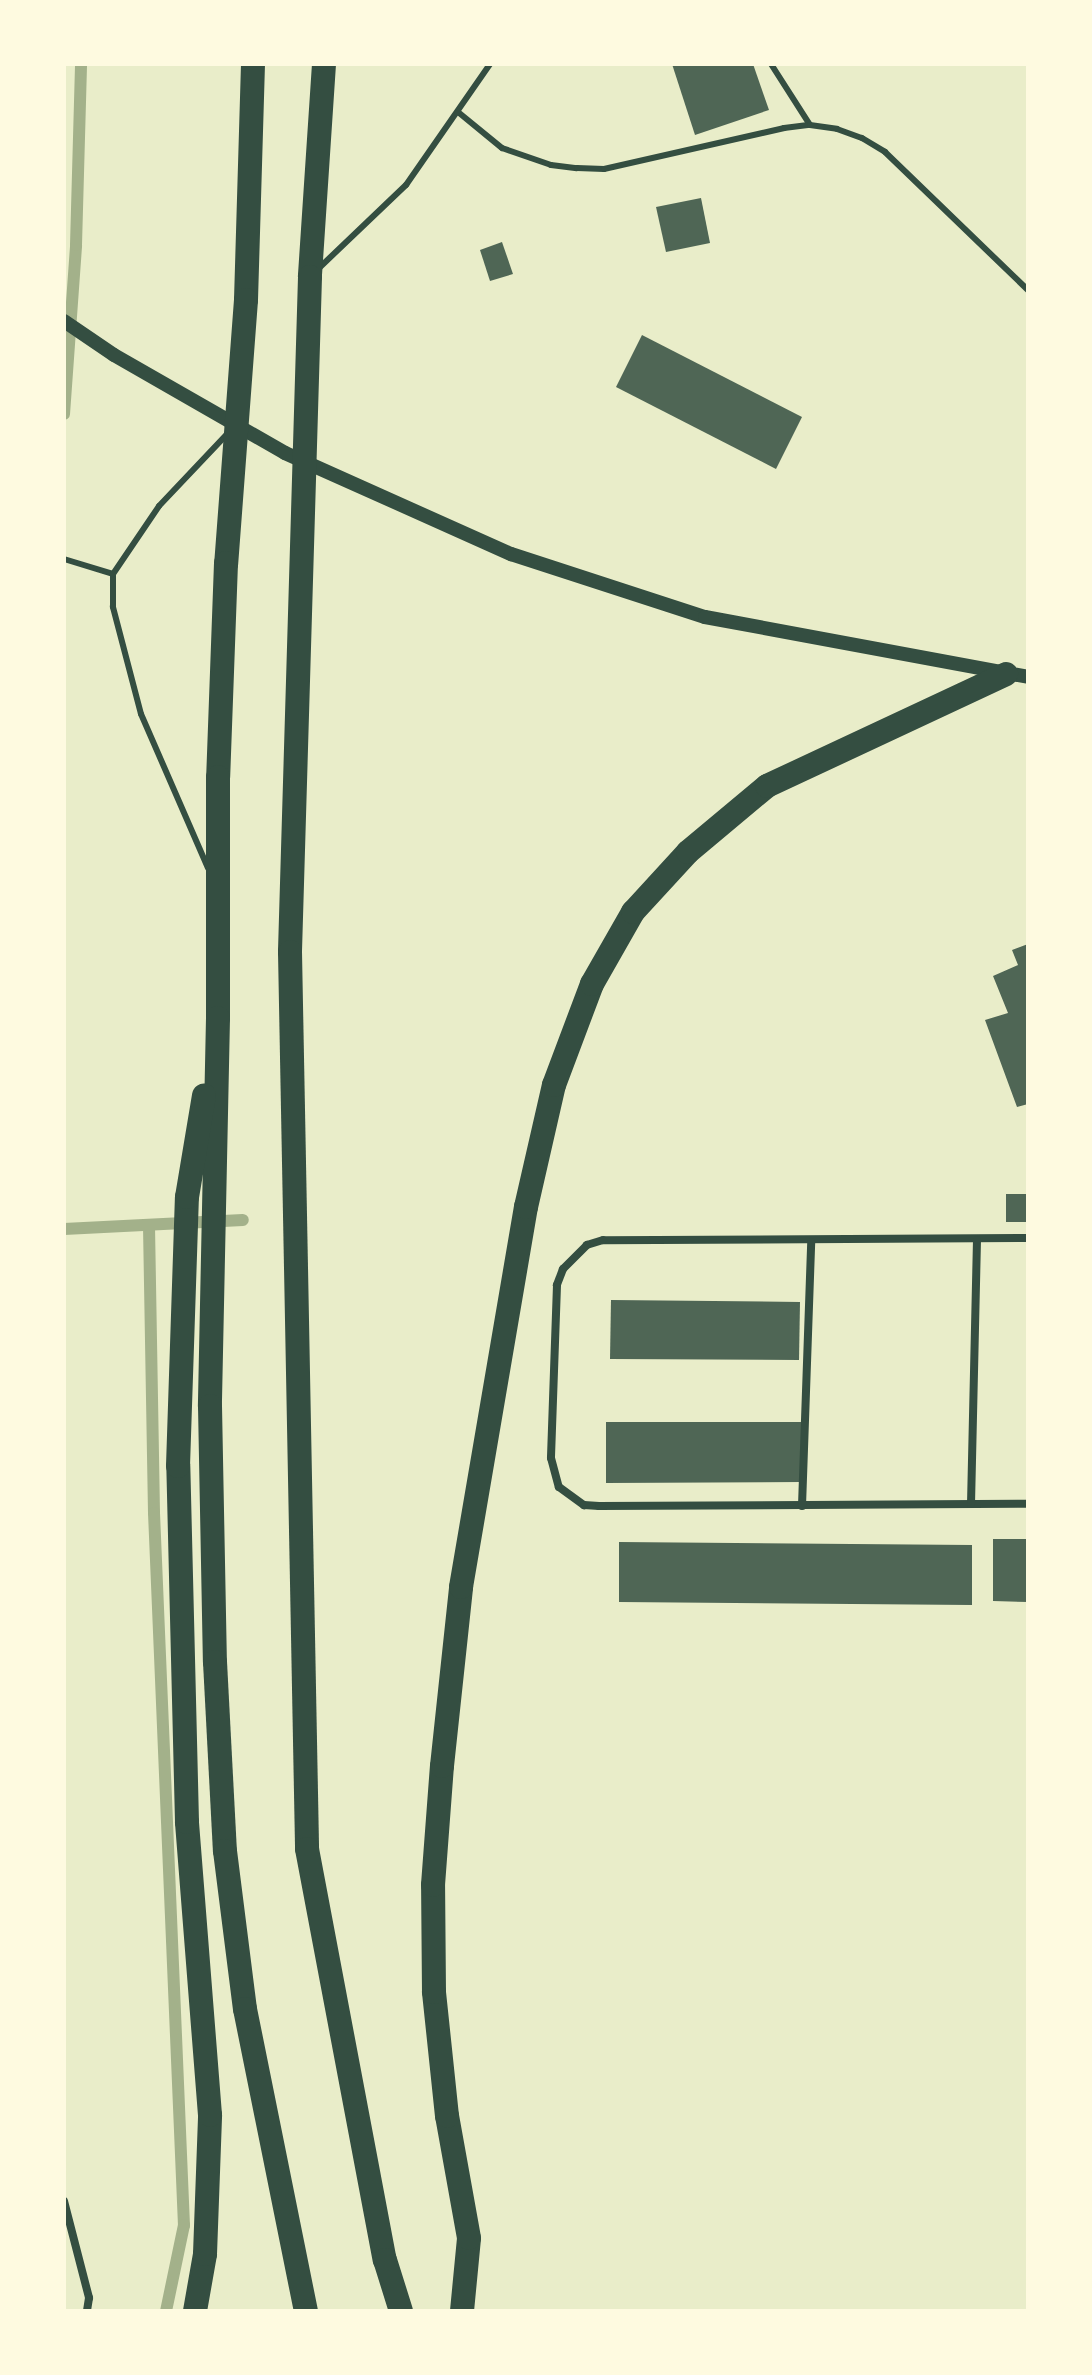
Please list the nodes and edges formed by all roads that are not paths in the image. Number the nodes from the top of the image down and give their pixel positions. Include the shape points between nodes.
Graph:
1 (234, 64) edge
2 (253, 64) edge
3 (324, 64) edge
4 (490, 64) edge
5 (771, 64) edge
6 (458, 112) junction
7 (810, 125) junction
8 (250, 129) junction
9 (310, 277) junction
10 (1028, 290) edge
11 (64, 321) edge
12 (238, 423) junction
13 (64, 559) edge
14 (113, 574) junction
15 (1017, 676) edge
16 (218, 890) junction
17 (218, 1018) junction
18 (1028, 1238) edge
19 (977, 1240) junction
20 (811, 1242) junction
21 (971, 1504) junction
22 (1028, 1504) edge
23 (802, 1506) junction
24 (64, 2201) edge
25 (87, 2311) edge
26 (195, 2311) edge
27 (306, 2311) edge
28 (401, 2311) edge
29 (462, 2311) edge

1 - 8 highway
2 - 8 highway
3 - 9 highway
4 - 6 lane
5 - 7 lane
6 - 7 lane via 502,148 551,165 604,169
6 - 9 lane via 406,185
7 - 10 lane via 862,138 885,152
8 - 12 highway
9 - 28 highway via 290,952 307,1849 385,2260
11 - 15 street via 285,453 511,554 705,617
12 - 14 lane via 159,506
12 - 16 highway via 226,563
13 - 14 lane
14 - 16 lane via 113,607 141,714
15 - 29 highway via 767,786 688,852 633,912 592,984 554,1085 526,1207 461,1587 436,1855 434,1992 447,2116 469,2238
16 - 17 highway
17 - 26 highway via 187,1197 178,1466 187,1822 210,2115 205,2254
17 - 27 highway via 210,1406 225,1851 245,2009
18 - 19 street
19 - 20 street
19 - 21 street
20 - 23 street
20 - 23 street via 603,1240 587,1245 563,1269 557,1285 553,1473 559,1487 584,1505
21 - 22 street
21 - 23 street
24 - 25 street via 89,2298

